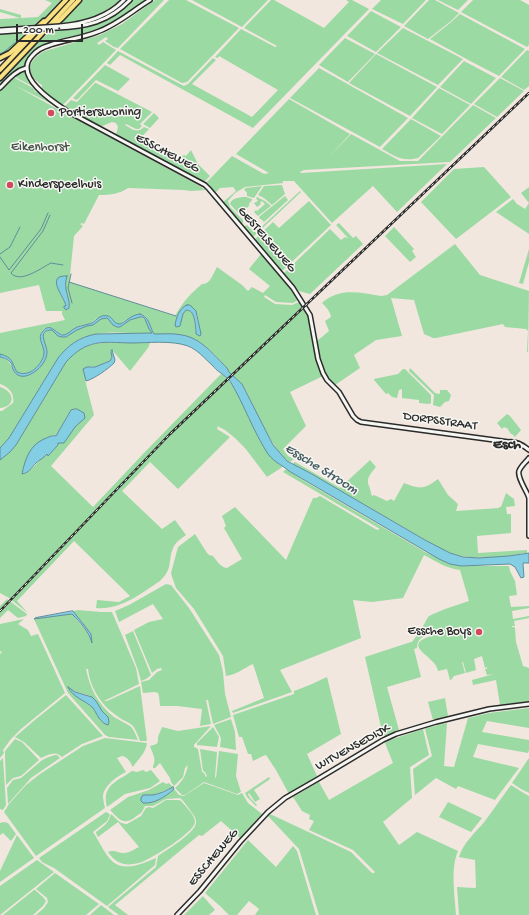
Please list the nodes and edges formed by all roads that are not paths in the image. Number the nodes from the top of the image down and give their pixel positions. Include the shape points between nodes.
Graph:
1 (66, 0) edge
2 (73, 0) edge
3 (79, 0) edge
4 (124, 0) edge
5 (130, 0) edge
6 (148, 1) edge
7 (52, 15) junction
8 (58, 27) junction
9 (0, 31) edge
10 (35, 41) junction
11 (0, 58) edge
12 (26, 68) junction
13 (0, 70) edge
14 (0, 78) edge
15 (0, 88) edge
16 (204, 184) joint
17 (350, 412) joint
18 (529, 450) edge
19 (529, 458) edge
20 (529, 536) edge
21 (529, 704) edge
22 (266, 814) joint
23 (177, 915) edge

1 - 7 highway
2 - 10 highway
3 - 10 highway via 62,19
4 - 8 street via 97,18
5 - 8 street via 116,13 98,22 80,27
6 - 12 street via 108,27 39,50 30,58
7 - 11 highway via 10,53
7 - 13 highway
8 - 9 street, bridge
10 - 14 highway
12 - 15 street via 16,72
12 - 16 street, ESSCHEWEG via 37,87 64,109
16 - 17 street, GESTELSEWEG via 291,284 310,315 321,369
17 - 18 street, DORPSSTRAAT via 361,422 515,442
19 - 20 street via 519,472 529,498
21 - 22 street, WITVENSEDIJK via 489,709 386,738 286,798
22 - 23 street, ESSCHEWEG

